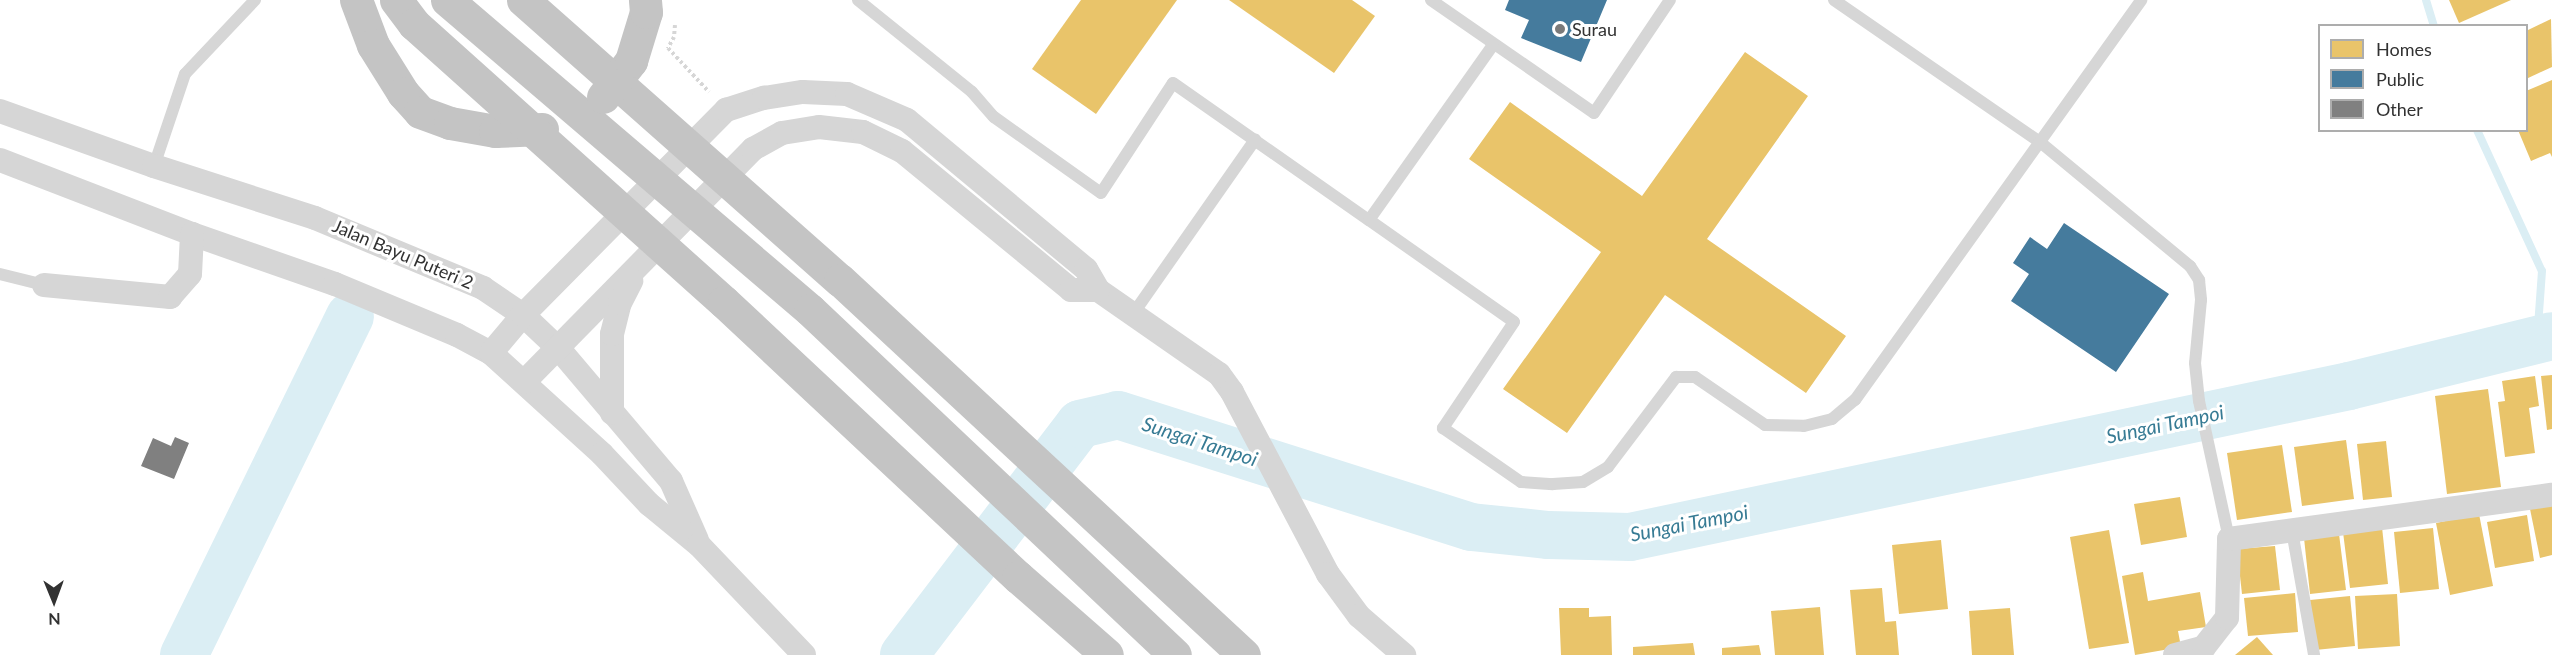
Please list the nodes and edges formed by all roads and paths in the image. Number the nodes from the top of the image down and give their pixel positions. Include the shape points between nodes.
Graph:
1 (255, 0) edge
2 (356, 0) edge
3 (396, 0) edge
4 (447, 0) edge
5 (523, 0) edge
6 (645, 0) edge
7 (858, 0) edge
8 (1431, 0) edge
9 (1670, 0) edge
10 (1834, 0) edge
11 (2141, 0) edge
12 (675, 18) dead end
13 (1493, 45) junction
14 (726, 110) junction
15 (0, 111) edge
16 (1255, 140) junction
17 (2040, 142) junction
18 (0, 160) edge
19 (154, 166) junction
20 (1369, 220) junction
21 (192, 234) junction
22 (642, 260) junction
23 (0, 274) edge
24 (44, 285) joint
25 (1098, 290) junction
26 (1132, 314) junction
27 (523, 315) junction
28 (559, 349) junction
29 (491, 353) junction
30 (524, 382) junction
31 (612, 413) junction
32 (2552, 495) edge
33 (2292, 531) junction
34 (2229, 539) junction
35 (699, 545) junction
36 (804, 655) edge
37 (1107, 655) edge
38 (1174, 655) edge
39 (1244, 655) edge
40 (1404, 655) edge
41 (2175, 655) edge
42 (2314, 655) edge

1 - 19 lane via 185,74
2 - 6 highway via 373,45 403,93 420,112 450,123 495,130 548,129 597,105 631,61 646,12
3 - 37 highway via 414,24 715,294
4 - 38 highway via 810,310
5 - 39 highway via 840,280
7 - 16 lane via 972,92 994,117 1101,193 1173,83
8 - 13 lane
9 - 13 lane via 1594,113
10 - 17 lane
11 - 17 lane
12 - 14 path via 674,37 668,48
13 - 20 lane
14 - 25 street via 764,98 803,92 847,94 908,120 1086,269
14 - 27 street
15 - 19 street, Jalan Bayu Puteri 2
16 - 20 lane
16 - 26 lane
17 - 20 lane via 1855,400 1832,419 1804,426 1765,425 1695,378 1676,377 1608,467 1583,482 1521,482 1443,428 1514,322
17 - 34 lane via 2190,266 2199,280 2195,363 2199,401
18 - 21 street, Jalan Bayu Puteri 2
19 - 27 street, Jalan Bayu Puteri 2 via 315,218 483,288
21 - 24 street via 190,273 170,297
21 - 29 street, Jalan Bayu Puteri 2 via 335,284
22 - 25 street via 753,149 782,133 819,127 863,132 902,151 1071,290
22 - 28 street
22 - 31 street via 620,303 612,334
23 - 24 lane
25 - 26 street
26 - 40 street via 1219,374 1328,574 1359,616
27 - 28 street, Jalan Bayu Puteri 2
27 - 29 street
28 - 30 street
28 - 31 street, Jalan Bayu Puteri 2
29 - 30 street, Jalan Bayu Puteri 2
30 - 35 street, Jalan Bayu Puteri 2 via 649,504
31 - 35 street, Jalan Bayu Puteri 2 via 671,482
32 - 33 street
33 - 34 street
33 - 42 lane
34 - 41 street via 2227,618 2204,647
35 - 36 street, Jalan Bayu Puteri 2

